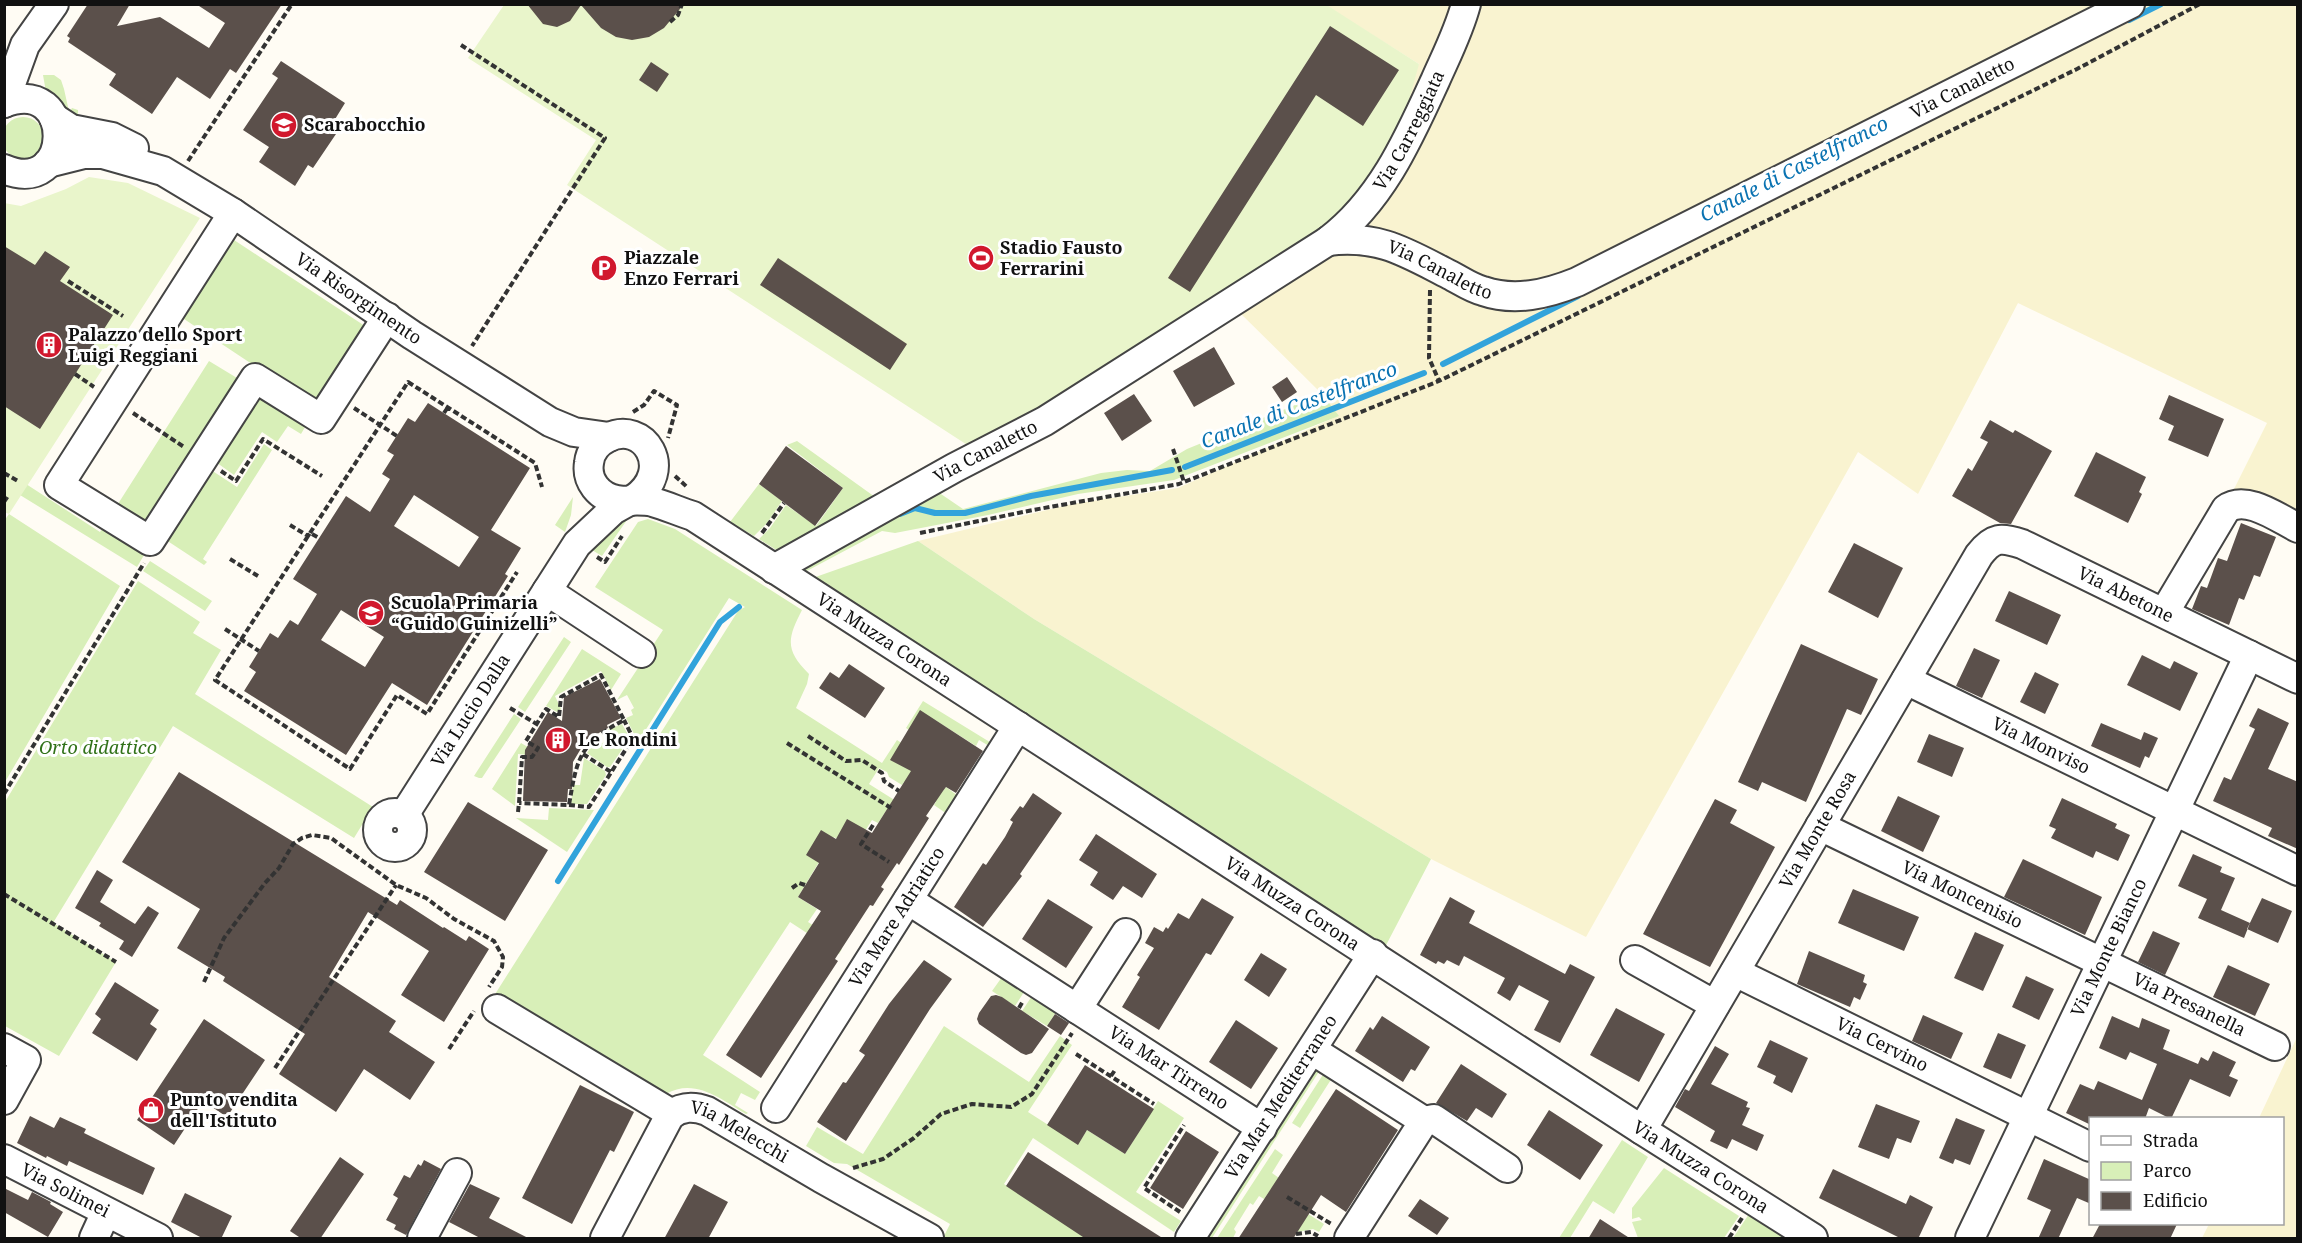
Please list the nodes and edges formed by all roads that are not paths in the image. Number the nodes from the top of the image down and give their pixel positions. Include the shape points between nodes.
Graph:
1 (1466, 4) edge
2 (2130, 4) edge
3 (50, 12) edge
4 (4, 103) edge
5 (48, 111) junction
6 (48, 163) junction
7 (4, 170) edge
8 (170, 175) junction
9 (233, 213) junction
10 (1328, 241) junction
11 (387, 317) junction
12 (556, 425) junction
13 (609, 437) junction
14 (665, 461) junction
15 (591, 475) junction
16 (632, 499) junction
17 (693, 505) junction
18 (2298, 528) edge
19 (2002, 539) joint
20 (577, 544) junction
21 (774, 569) junction
22 (547, 591) junction
23 (2164, 614) junction
24 (641, 653) dead end
25 (2249, 655) junction
26 (2298, 679) edge
27 (1906, 680) junction
28 (1018, 726) junction
29 (2175, 811) junction
30 (404, 815) dead end
31 (1820, 826) junction
32 (2298, 871) edge
33 (908, 900) junction
34 (1126, 933) dead end
35 (1373, 954) junction
36 (1635, 960) dead end
37 (2102, 963) junction
38 (1735, 972) junction
39 (486, 1003) road end
40 (1715, 1005) junction
41 (1081, 1012) junction
42 (2275, 1046) dead end
43 (4, 1048) edge
44 (1312, 1050) junction
45 (4, 1100) edge
46 (776, 1108) dead end
47 (672, 1114) junction
48 (2028, 1117) junction
49 (1424, 1121) junction
50 (1262, 1128) junction
51 (1642, 1130) junction
52 (2089, 1146) edge
53 (4, 1159) edge
54 (1507, 1168) dead end
55 (457, 1173) dead end
56 (106, 1212) junction
57 (1349, 1237) edge
58 (94, 1239) edge
59 (158, 1239) edge
60 (422, 1239) edge
61 (605, 1239) edge
62 (929, 1239) edge
63 (1190, 1239) edge
64 (1813, 1239) edge
65 (1970, 1239) edge

1 - 10 street, Via Carreggiata via 1455,38 1407,143 1362,210
2 - 10 street, Via Canaletto via 1566,286 1535,295 1500,295 1482,291 1386,244
3 - 4 street via 25,45
3 - 5 street via 35,49 34,71 34,86
4 - 5 street via 27,99
5 - 6 street via 58,131 58,145
5 - 8 street, Via Risorgimento via 71,129 112,137 140,151
6 - 7 street, Via Risorgimento via 30,173
6 - 8 street, Via Risorgimento via 84,154 104,154
8 - 9 street, Via Risorgimento
9 - 11 street, Via Risorgimento
9 - 11 street via 59,485 150,541 255,378 321,419
10 - 21 street, Via Canaletto via 1045,421
11 - 12 street, Via Risorgimento
12 - 13 street, Via Risorgimento
12 - 15 street, Via Risorgimento
13 - 14 street, Via Risorgimento via 621,434 639,439
13 - 15 street via 592,452
14 - 16 street via 648,487
14 - 17 street, Via Risorgimento via 665,483
15 - 16 street, Via Risorgimento via 602,494
15 - 20 street, Via Lucio Dalla
16 - 17 street, Via Risorgimento
16 - 20 street, Via Lucio Dalla via 613,510
17 - 21 street, Via Risorgimento
18 - 23 street via 2247,504 2232,504
19 - 23 street, Via Abetone via 2022,544
19 - 27 street, Via Monte Rosa via 1987,545 1979,555
20 - 22 street, Via Lucio Dalla
21 - 28 street, Via Muzza Corona
22 - 24 street
22 - 30 street, Via Lucio Dalla
23 - 25 street, Via Abetone
25 - 26 street, Via Abetone
25 - 29 street, Via Monte Bianco
27 - 29 street, Via Monviso
27 - 31 street, Via Monte Rosa
28 - 33 street, Via Mare Adriatico
28 - 35 street, Via Muzza Corona
29 - 32 street, Via Monviso
29 - 37 street, Via Monte Bianco
31 - 37 street, Via Moncenisio
31 - 38 street, Via Monte Rosa
33 - 41 street, Via Mar Tirreno
33 - 46 street, Via Mare Adriatico
34 - 41 street
35 - 44 street, Via Mar Mediterraneo
35 - 51 street, Via Muzza Corona
36 - 40 street
37 - 42 street, Via Presanella
37 - 48 street, Via Monte Bianco
38 - 40 street, Via Monte Rosa
38 - 48 street, Via Cervino
39 - 47 street
40 - 51 street, Via Monte Rosa
41 - 50 street, Via Mar Tirreno
43 - 45 street via 26,1060
44 - 49 street
44 - 50 street, Via Mar Mediterraneo
47 - 61 street, Via Melecchi
47 - 62 street, Via Melecchi via 688,1108 707,1111
48 - 52 street, Via Cervino
48 - 65 street, Via Monte Bianco
49 - 54 street via 1434,1119
49 - 57 street
50 - 63 street, Via Mar Mediterraneo
51 - 64 street, Via Muzza Corona
53 - 56 street, Via Solimei
55 - 60 street
56 - 58 street
56 - 59 street, Via Solimei

